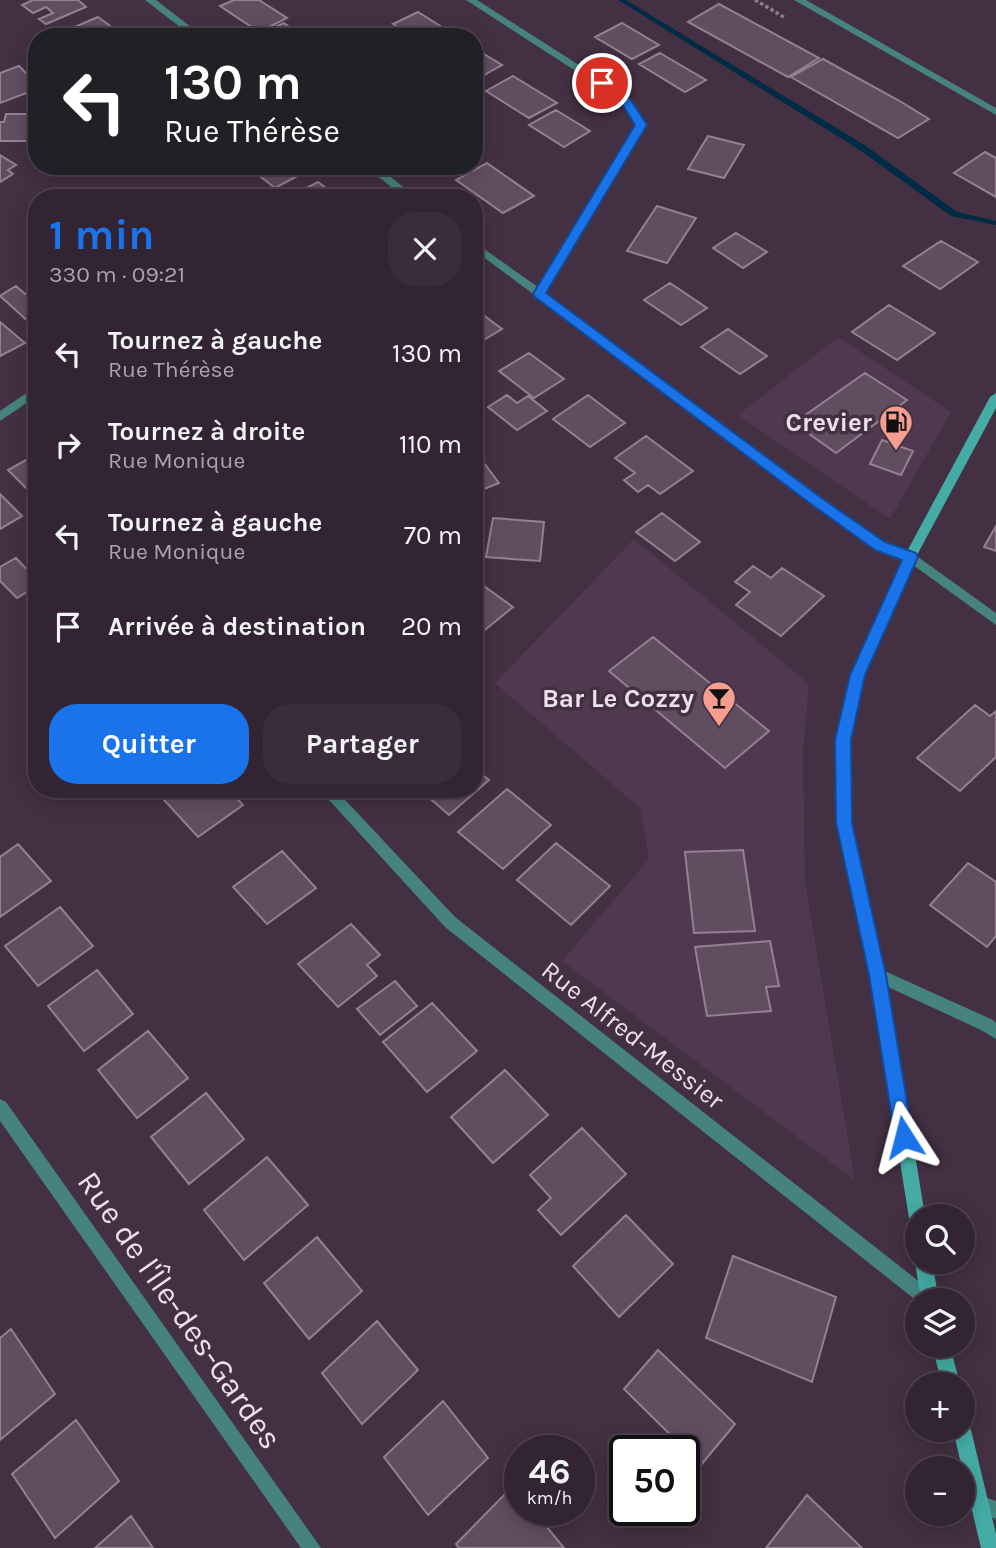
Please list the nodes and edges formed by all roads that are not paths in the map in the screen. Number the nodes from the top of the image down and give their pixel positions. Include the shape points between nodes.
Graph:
1 (150, 0) edge
2 (471, 0) edge
3 (799, 0) edge
4 (187, 28) edge
5 (996, 111) edge
6 (382, 175) edge
7 (400, 189) edge
8 (483, 252) edge
9 (539, 294) junction
10 (28, 397) edge
11 (996, 397) edge
12 (0, 417) edge
13 (911, 557) junction
14 (996, 620) edge
15 (334, 798) edge
16 (878, 975) junction
17 (996, 1032) edge
18 (0, 1107) edge
19 (915, 1204) edge
20 (915, 1288) edge
21 (966, 1442) edge
22 (988, 1507) edge
23 (312, 1548) edge
24 (990, 1548) edge

1 - 4 street
2 - 9 street via 623,97 641,125
3 - 5 street
6 - 7 street
8 - 9 street
9 - 13 street via 880,546
10 - 12 street
11 - 13 main road
13 - 14 street
13 - 16 main road via 857,675 843,740 844,823
15 - 20 street, Rue Alfred-Messier via 450,922
16 - 17 street
16 - 19 main road
18 - 23 street, Rue de l'Île-des-Gardes
21 - 22 main road
22 - 24 main road

